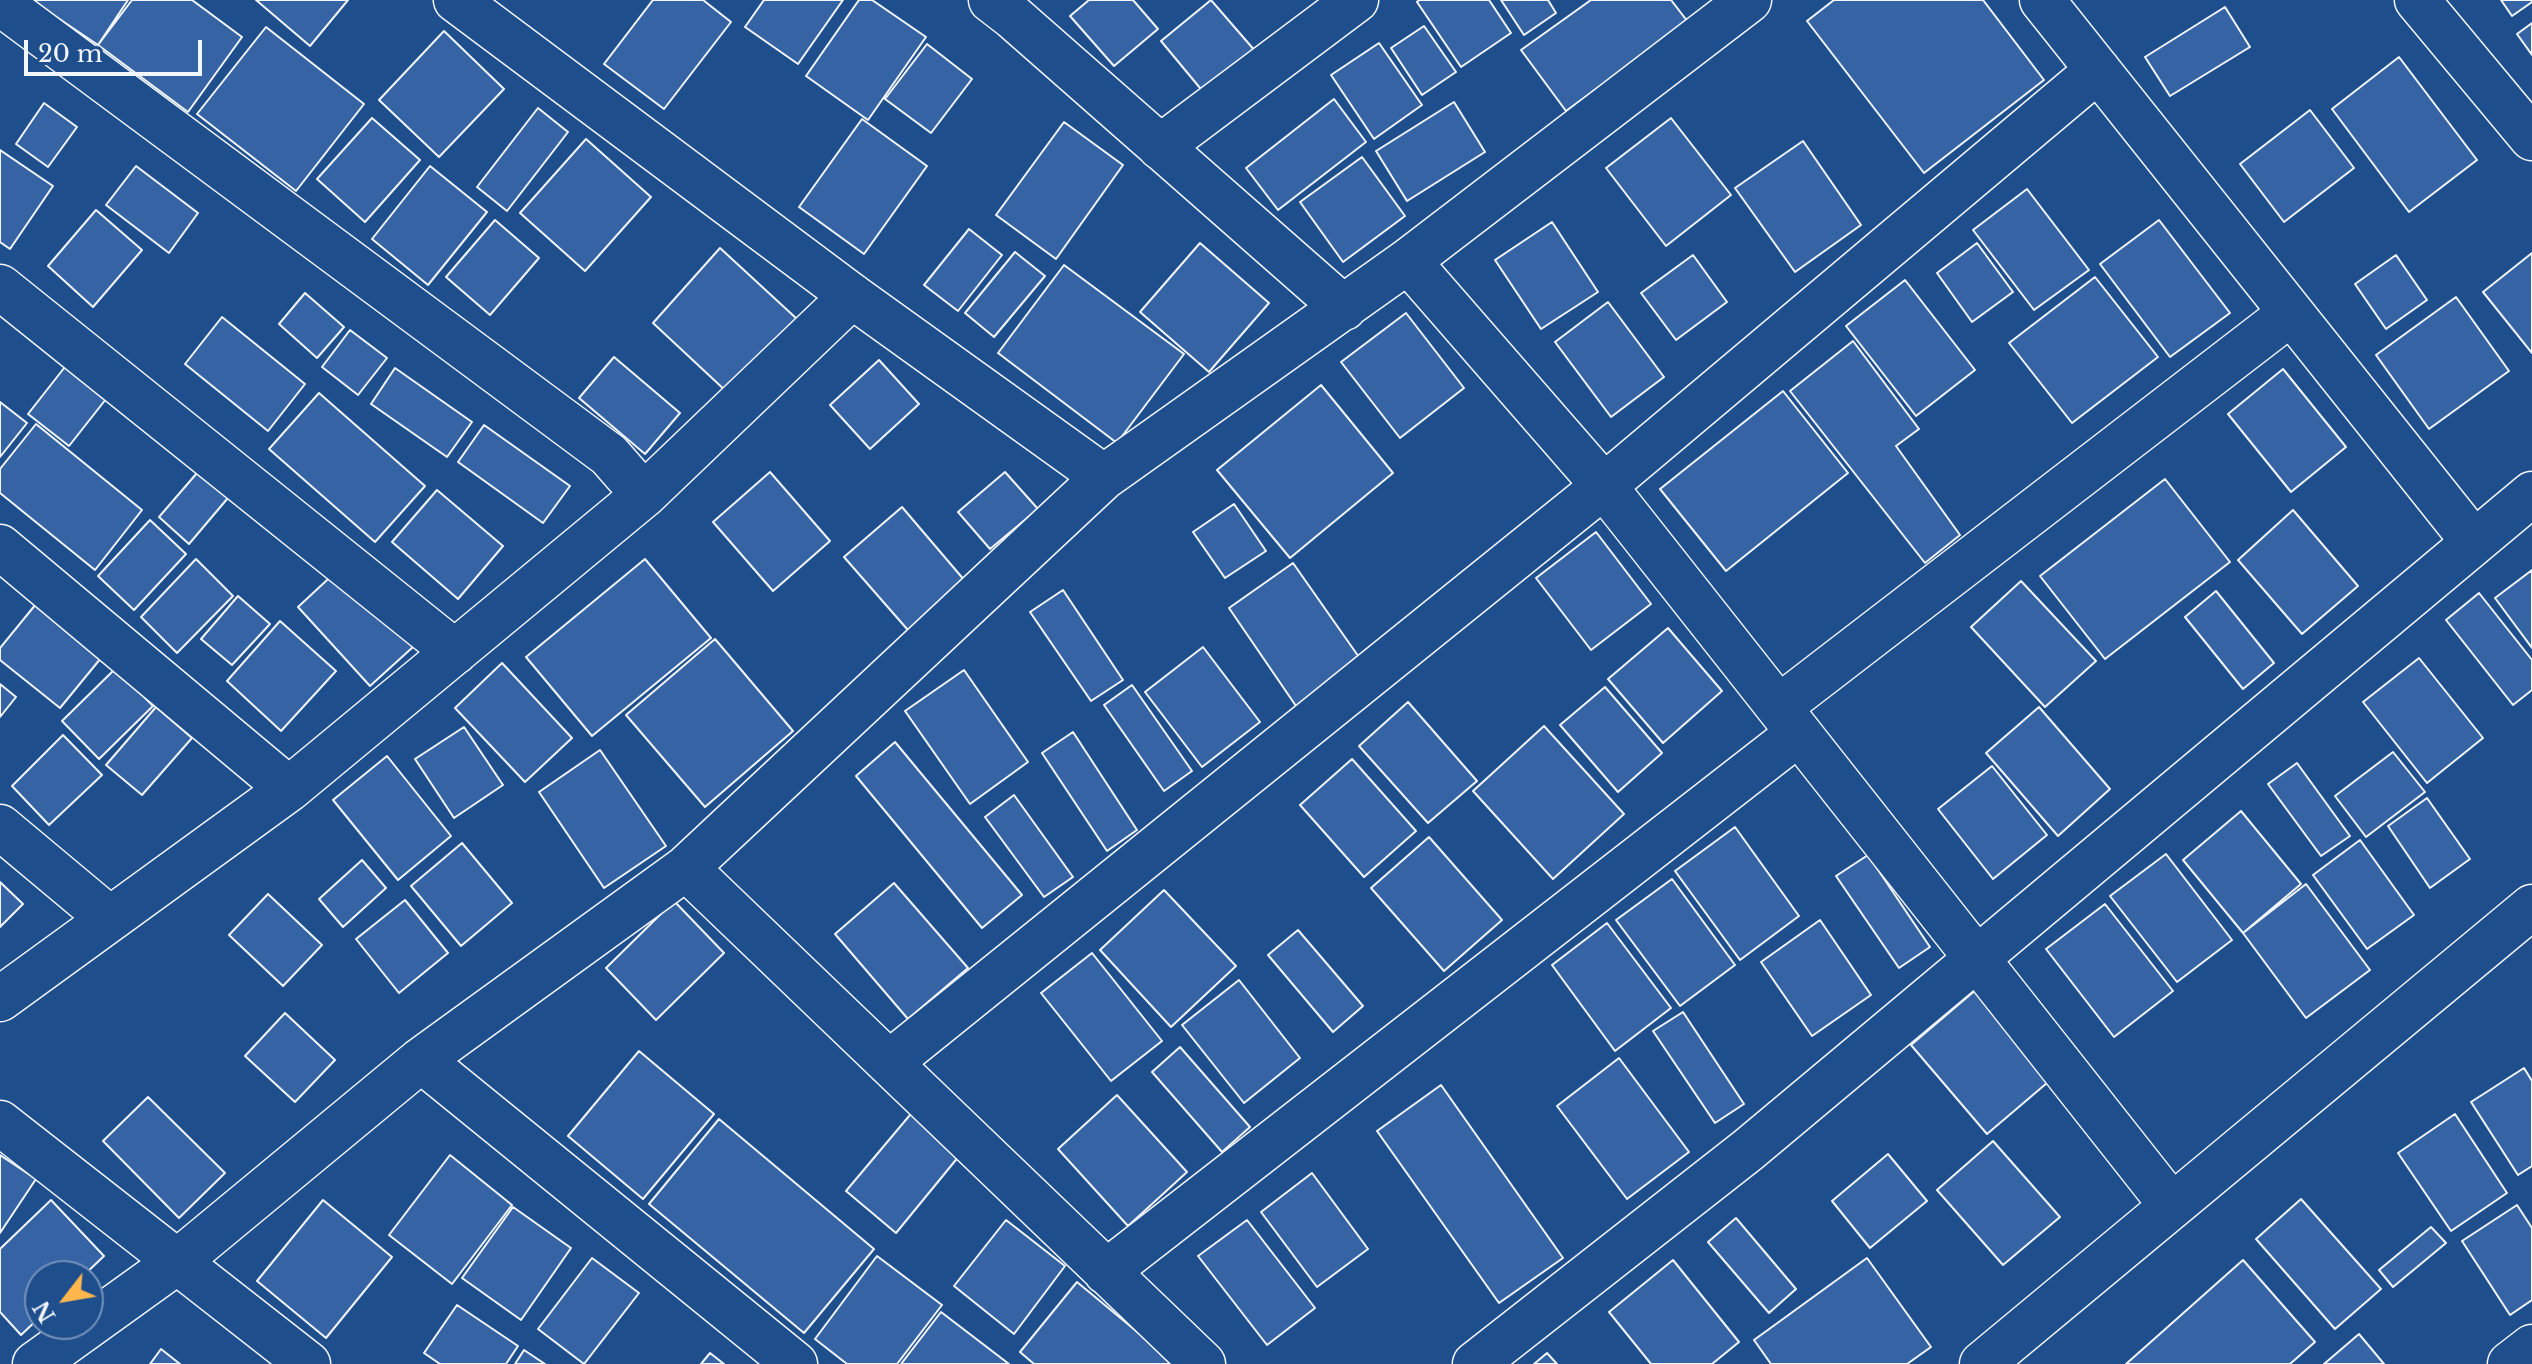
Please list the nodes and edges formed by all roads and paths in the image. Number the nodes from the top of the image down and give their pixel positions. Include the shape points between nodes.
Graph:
1 (456, 0) edge
2 (1356, 0) edge
3 (1749, 0) edge
4 (2042, 0) edge
5 (2417, 0) edge
6 (0, 3) edge
7 (1013, 6) edge
8 (2098, 70) junction
9 (2532, 138) edge
10 (1160, 147) junction
11 (1408, 261) junction
12 (0, 287) edge
13 (852, 296) junction
14 (1344, 308) junction
15 (2291, 313) junction
16 (1104, 477) junction
17 (1604, 486) junction
18 (2532, 494) edge
19 (644, 495) junction
20 (2473, 541) junction
21 (0, 547) edge
22 (455, 652) junction
23 (1789, 720) junction
24 (289, 789) junction
25 (0, 827) edge
26 (686, 868) junction
27 (2532, 907) edge
28 (110, 919) junction
29 (1976, 958) junction
30 (0, 999) edge
31 (421, 1060) junction
32 (889, 1063) junction
33 (0, 1123) edge
34 (2172, 1206) junction
35 (177, 1262) junction
36 (1106, 1272) junction
37 (2532, 1347) edge
38 (35, 1364) edge
39 (308, 1364) edge
40 (795, 1364) edge
41 (1203, 1364) edge
42 (1475, 1364) edge
43 (1982, 1364) edge
44 (2510, 1364) edge

1 - 13 street
2 - 10 street
3 - 11 street
4 - 8 street
5 - 9 street
6 - 19 street via 609,455
7 - 10 street
8 - 15 street
8 - 17 street
10 - 14 street
11 - 14 street
11 - 17 street
12 - 22 street
13 - 16 street
13 - 19 street
14 - 16 street
15 - 20 street
15 - 23 street
16 - 26 street
17 - 23 street
17 - 32 street
18 - 20 street
19 - 22 street
20 - 29 street
21 - 24 street
22 - 24 street
23 - 29 street
23 - 36 street
24 - 28 street
25 - 28 street
26 - 31 street
26 - 32 street
27 - 34 street
28 - 30 street
29 - 34 street
29 - 42 street via 1748,1150
31 - 35 street
31 - 40 street
32 - 36 street
33 - 35 street
34 - 43 street
35 - 38 street
35 - 39 street
36 - 41 street
37 - 44 street

